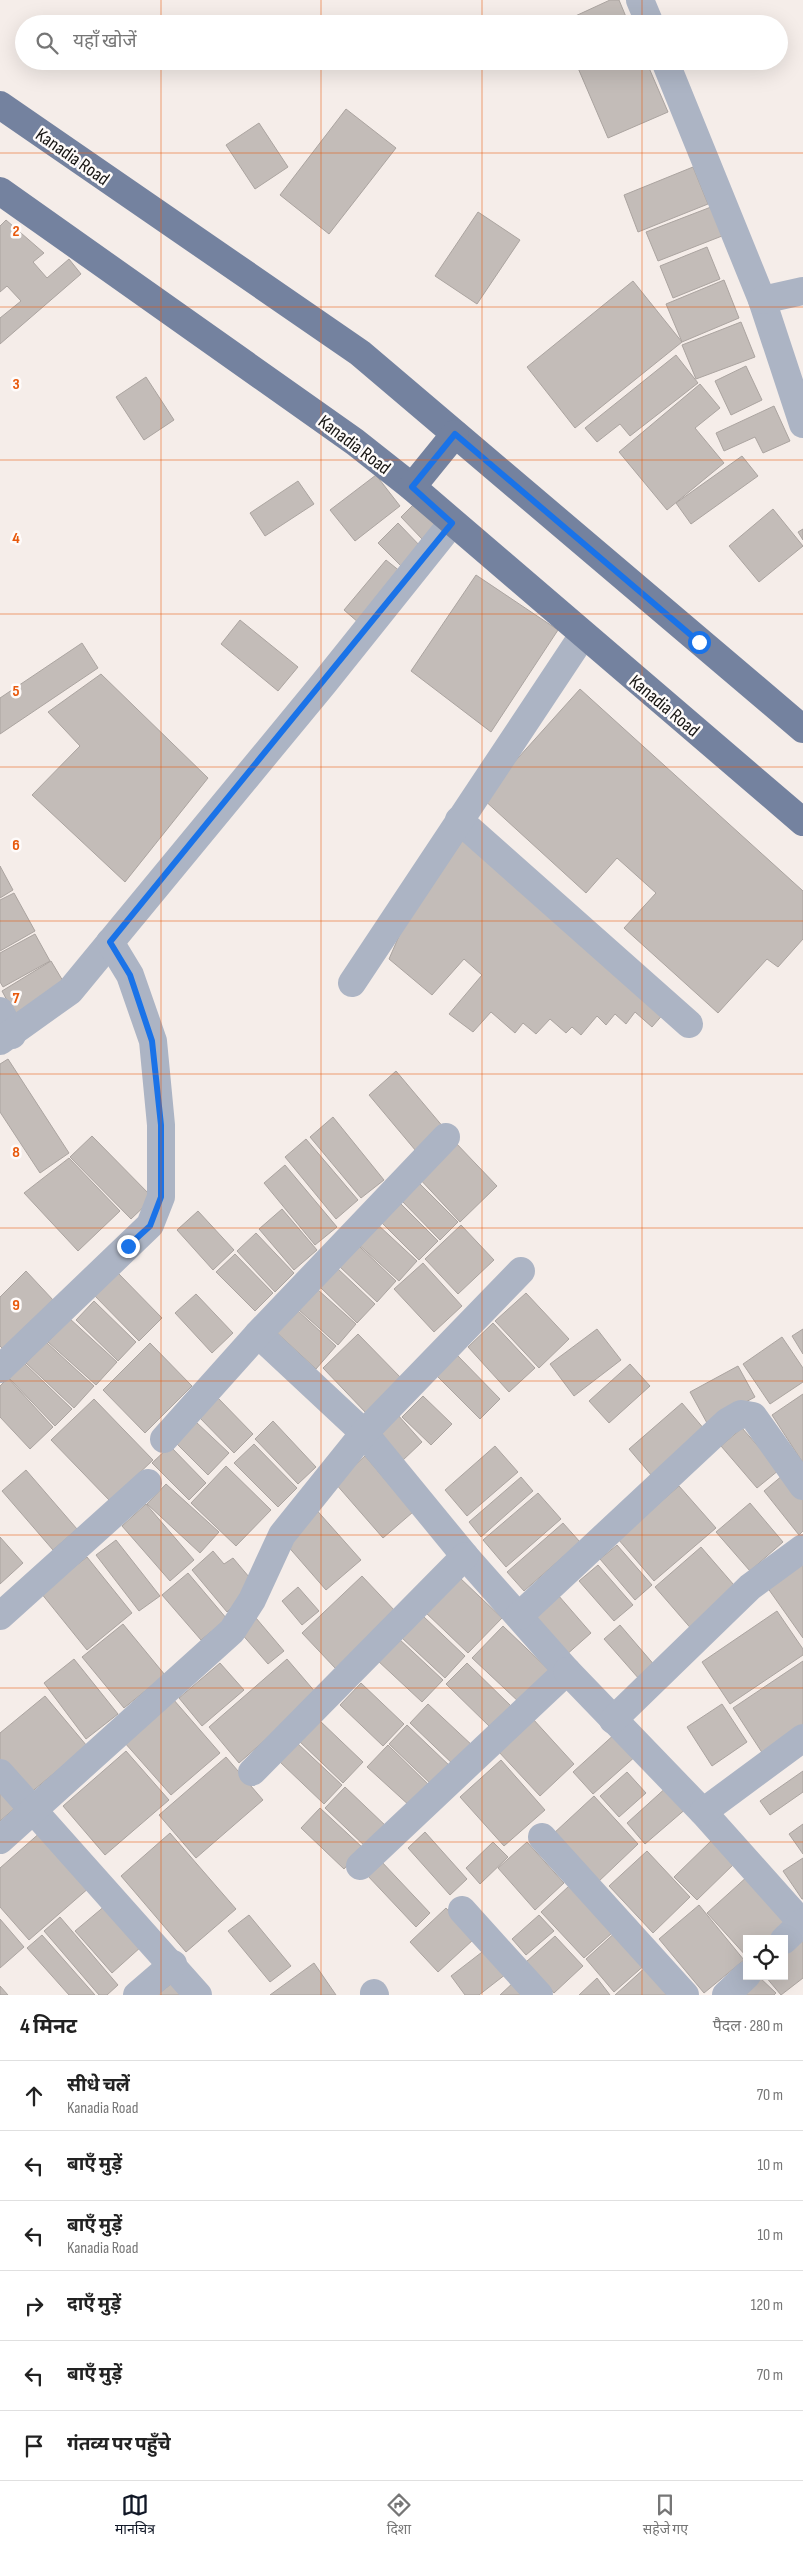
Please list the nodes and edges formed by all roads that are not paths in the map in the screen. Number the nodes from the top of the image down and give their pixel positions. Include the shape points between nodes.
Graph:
1 (640, 0) edge
2 (646, 15) edge
3 (669, 70) edge
4 (0, 105) edge
5 (0, 191) edge
6 (803, 291) edge
7 (762, 300) junction
8 (803, 424) edge
9 (455, 434) junction
10 (412, 487) junction
11 (452, 523) junction
12 (583, 635) junction
13 (803, 729) edge
14 (459, 820) junction
15 (803, 822) edge
16 (110, 942) junction
17 (352, 983) dead end
18 (690, 1024) dead end
19 (4, 1029) edge
20 (446, 1137) dead end
21 (521, 1271) dead end
22 (258, 1334) junction
23 (0, 1369) edge
24 (364, 1433) junction
25 (164, 1439) dead end
26 (148, 1483) dead end
27 (803, 1486) edge
28 (803, 1548) edge
29 (465, 1556) junction
30 (0, 1616) edge
31 (518, 1616) junction
32 (567, 1671) junction
33 (613, 1720) junction
34 (803, 1738) edge
35 (252, 1772) dead end
36 (0, 1773) edge
37 (33, 1810) junction
38 (703, 1812) junction
39 (542, 1837) dead end
40 (0, 1840) edge
41 (360, 1866) dead end
42 (462, 1910) dead end
43 (798, 1927) edge
44 (172, 1964) junction
45 (743, 1979) edge
46 (137, 1995) edge
47 (198, 1995) edge
48 (539, 1995) edge
49 (685, 1995) edge
50 (726, 1995) edge

1 - 2 street
3 - 7 street
4 - 9 main road, Kanadia Road via 360,353
5 - 10 main road, Kanadia Road via 355,442
6 - 7 street
7 - 8 street
9 - 10 main road
9 - 13 main road, Kanadia Road
10 - 11 main road, Kanadia Road
11 - 12 main road, Kanadia Road
11 - 16 street
12 - 14 street
12 - 15 main road, Kanadia Road
14 - 17 street
14 - 18 street
16 - 19 street via 70,991
16 - 23 street via 130,975 152,1041 161,1125 161,1197 150,1226
20 - 22 street
21 - 24 street
22 - 24 street
22 - 25 street
24 - 29 street
24 - 37 street via 282,1535 252,1600 232,1631
26 - 30 street
27 - 31 street via 752,1416 741,1414 727,1422
28 - 33 street via 750,1587
29 - 31 street
29 - 35 street
31 - 32 street
32 - 33 street
32 - 41 street
33 - 38 street
34 - 38 street
36 - 37 street
37 - 40 street
37 - 44 street
38 - 43 street
39 - 49 street
42 - 48 street
44 - 46 street
44 - 47 street
45 - 50 street

